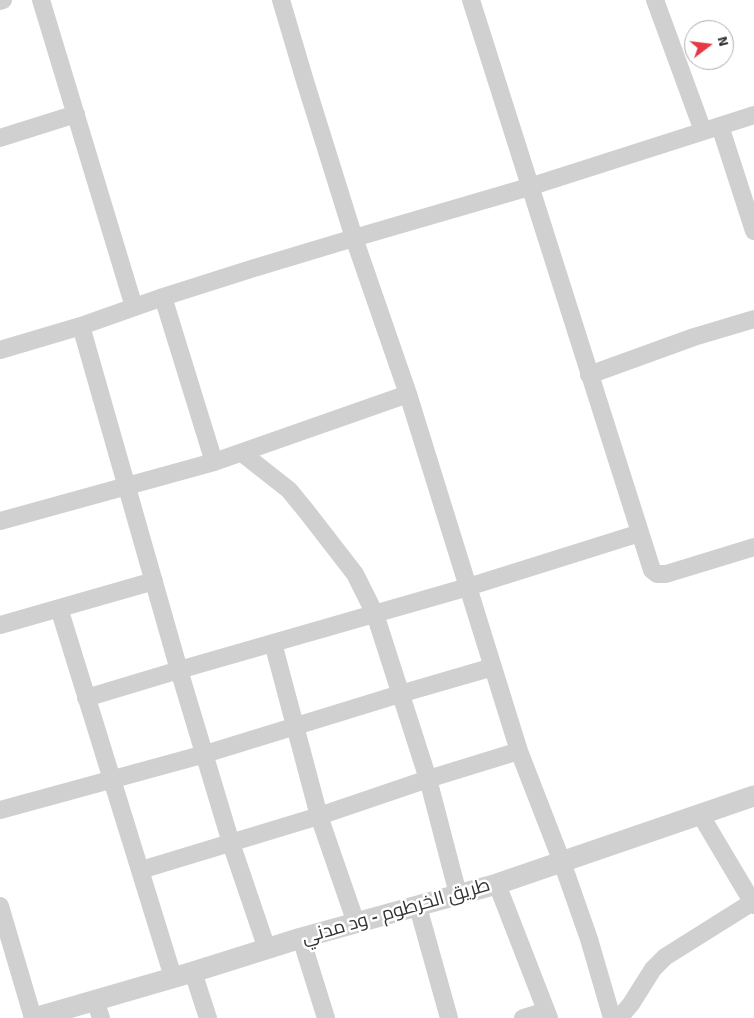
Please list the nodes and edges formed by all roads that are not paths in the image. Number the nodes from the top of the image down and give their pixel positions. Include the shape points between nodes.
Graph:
1 (41, 0) edge
2 (281, 0) edge
3 (471, 0) edge
4 (656, 0) edge
5 (76, 114) junction
6 (754, 115) edge
7 (711, 129) junction
8 (0, 138) edge
9 (529, 187) junction
10 (754, 231) edge
11 (354, 238) junction
12 (163, 297) junction
13 (134, 307) junction
14 (754, 319) edge
15 (82, 326) junction
16 (0, 350) edge
17 (590, 375) junction
18 (408, 394) junction
19 (242, 453) junction
20 (214, 462) junction
21 (127, 487) junction
22 (0, 521) edge
23 (640, 533) junction
24 (754, 547) edge
25 (154, 581) junction
26 (468, 587) junction
27 (59, 608) junction
28 (375, 614) junction
29 (0, 625) edge
30 (273, 643) junction
31 (493, 667) junction
32 (179, 670) junction
33 (400, 694) junction
34 (86, 698) junction
35 (295, 727) junction
36 (519, 751) junction
37 (204, 754) junction
38 (428, 779) junction
39 (112, 780) junction
40 (754, 796) edge
41 (1, 807) edge
42 (700, 814) junction
43 (319, 816) junction
44 (231, 843) junction
45 (562, 862) junction
46 (140, 870) junction
47 (497, 884) junction
48 (458, 894) junction
49 (753, 902) edge
50 (0, 906) edge
51 (418, 906) junction
52 (356, 922) junction
53 (301, 938) junction
54 (266, 949) junction
55 (194, 972) junction
56 (173, 977) junction
57 (98, 1009) edge
58 (548, 1015) edge
59 (33, 1018) edge
60 (208, 1018) edge
61 (326, 1018) edge
62 (449, 1018) edge
63 (523, 1018) edge
64 (612, 1018) edge
65 (619, 1018) edge

1 - 5 street
2 - 11 street
3 - 9 street
4 - 7 street
5 - 8 street
5 - 13 street
6 - 7 street
7 - 9 street
7 - 10 street
9 - 11 street
9 - 17 street
11 - 12 street
11 - 18 street
12 - 13 street
12 - 20 street
13 - 15 street
14 - 17 street
15 - 16 street
15 - 21 street
17 - 23 street
18 - 19 street
18 - 26 street
19 - 20 street
19 - 28 street via 288,490 308,512 355,574
20 - 21 street
21 - 22 street
21 - 25 street
23 - 24 street via 652,570 657,574
23 - 26 street
25 - 27 street
25 - 32 street
26 - 28 street
26 - 31 street
27 - 29 street
27 - 34 street
28 - 30 street
28 - 33 street
30 - 32 street
30 - 35 street
31 - 33 street
31 - 36 street
32 - 34 street
32 - 37 street
33 - 35 street
33 - 38 street
34 - 39 street
35 - 37 street
35 - 43 street
36 - 38 street
36 - 45 street
37 - 39 street
37 - 44 street
38 - 43 street
38 - 48 street
39 - 41 street
39 - 46 street
40 - 42 street, طريق الخرطوم - ود مدني
42 - 45 street, طريق الخرطوم - ود مدني
42 - 49 street
43 - 44 street
43 - 52 street
44 - 46 street
44 - 54 street
45 - 47 street, طريق الخرطوم - ود مدني
45 - 64 street
46 - 56 street
47 - 48 street, طريق الخرطوم - ود مدني
47 - 58 street
48 - 51 street, طريق الخرطوم - ود مدني
49 - 65 street via 665,957
50 - 59 street
51 - 52 street, طريق الخرطوم - ود مدني
51 - 62 street
52 - 53 street, طريق الخرطوم - ود مدني
53 - 54 street, طريق الخرطوم - ود مدني
53 - 61 street
54 - 55 street, طريق الخرطوم - ود مدني
55 - 56 street, طريق الخرطوم - ود مدني
55 - 60 street
56 - 57 street, طريق الخرطوم - ود مدني
57 - 59 street, طريق الخرطوم - ود مدني
58 - 63 street

